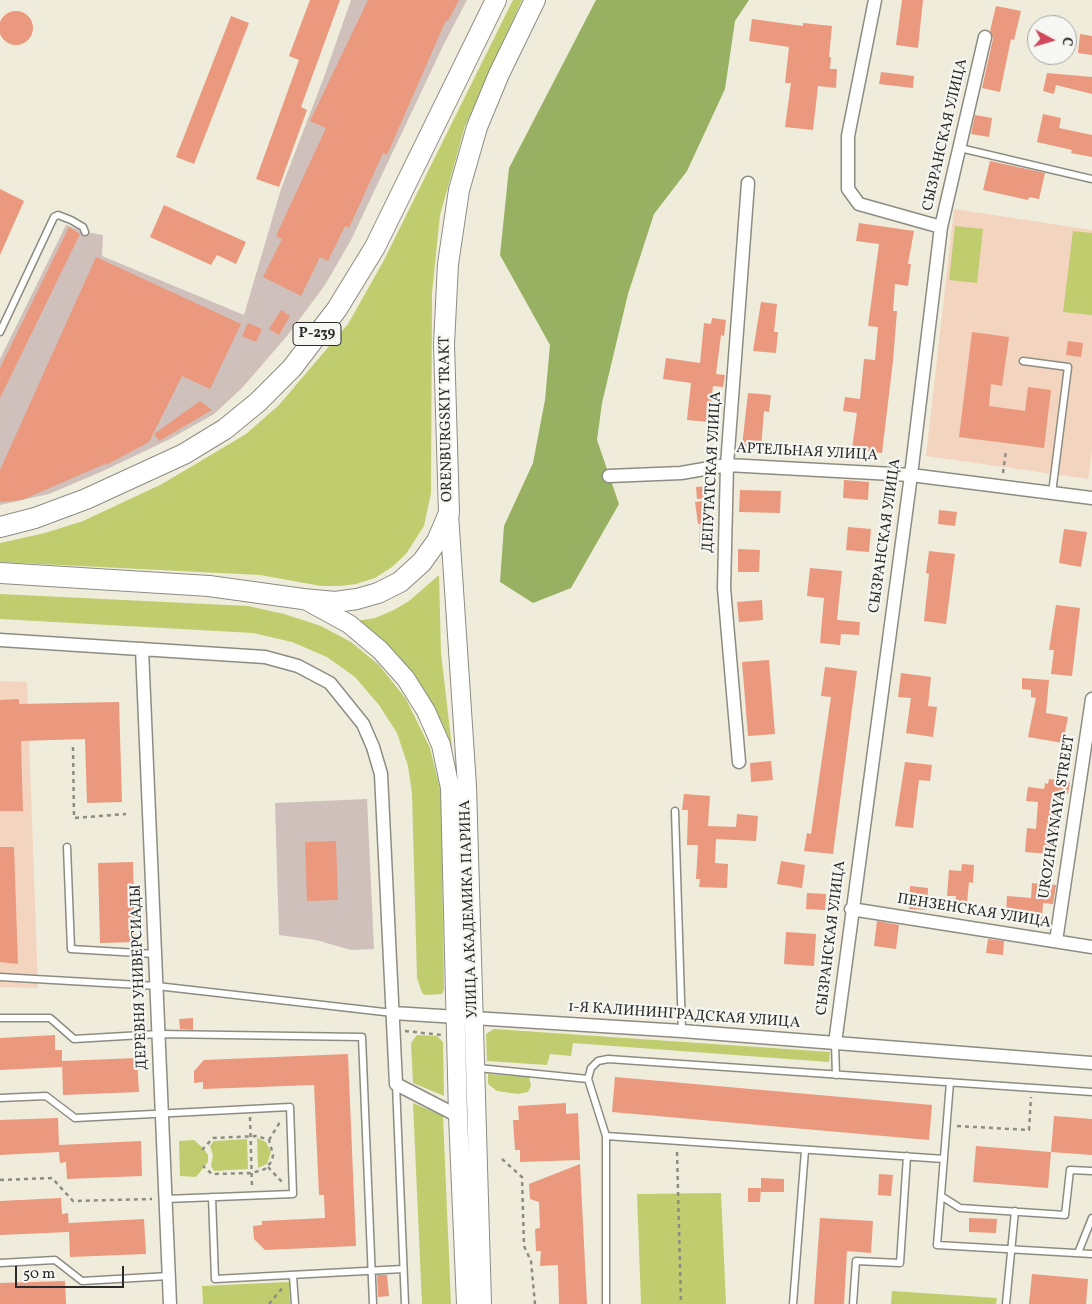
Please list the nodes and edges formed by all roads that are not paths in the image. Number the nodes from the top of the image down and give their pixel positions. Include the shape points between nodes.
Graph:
1 (496, 0) edge
2 (535, 0) edge
3 (875, 0) edge
4 (985, 37) dead end
5 (960, 148) junction
6 (1092, 179) edge
7 (748, 183) dead end
8 (941, 227) junction
9 (84, 232) dead end
10 (0, 332) edge
11 (1023, 361) dead end
12 (728, 465) junction
13 (911, 474) junction
14 (609, 476) dead end
15 (1052, 492) junction
16 (1092, 498) edge
17 (449, 514) junction
18 (0, 527) edge
19 (0, 573) edge
20 (303, 599) junction
21 (0, 640) edge
22 (142, 649) junction
23 (1092, 699) edge
24 (739, 762) dead end
25 (675, 812) dead end
26 (67, 847) dead end
27 (852, 909) junction
28 (1056, 941) junction
29 (1092, 946) edge
30 (155, 954) junction
31 (0, 977) edge
32 (157, 986) junction
33 (393, 1013) junction
34 (465, 1017) junction
35 (0, 1018) edge
36 (682, 1032) junction
37 (159, 1034) junction
38 (836, 1043) junction
39 (1092, 1063) edge
40 (474, 1068) junction
41 (836, 1074) junction
42 (588, 1080) junction
43 (950, 1082) junction
44 (396, 1084) junction
45 (1092, 1092) edge
46 (0, 1098) edge
47 (162, 1112) junction
48 (458, 1116) junction
49 (606, 1136) junction
50 (805, 1150) junction
51 (907, 1156) junction
52 (944, 1159) junction
53 (1092, 1171) edge
54 (941, 1196) junction
55 (212, 1197) junction
56 (166, 1198) junction
57 (1015, 1211) junction
58 (1092, 1218) edge
59 (1011, 1249) junction
60 (1078, 1253) junction
61 (1092, 1254) edge
62 (0, 1263) edge
63 (403, 1269) junction
64 (372, 1271) junction
65 (169, 1276) junction
66 (293, 1276) junction
67 (170, 1304) edge
68 (295, 1304) edge
69 (373, 1304) edge
70 (405, 1304) edge
71 (466, 1304) edge
72 (482, 1304) edge
73 (606, 1304) edge
74 (793, 1304) edge
75 (853, 1304) edge
76 (1006, 1304) edge

1 - 18 main road, Р-239 via 376,247 337,309 292,368 225,429 184,454 86,499 36,518
2 - 17 main road, ORENBURGSKIY TRAKT via 481,118 460,190 448,264 444,344
3 - 8 street via 848,136 848,188 859,204
4 - 5 street, СЫЗРАНСКАЯ УЛИЦА
5 - 6 lane
5 - 8 street, СЫЗРАНСКАЯ УЛИЦА
7 - 12 street, ДЕПУТАТСКАЯ УЛИЦА
8 - 13 street, СЫЗРАНСКАЯ УЛИЦА
9 - 10 lane via 83,227 71,220 58,215 54,217
11 - 15 lane via 1068,367
12 - 13 street, АРТЕЛЬНАЯ УЛИЦА
12 - 14 street, АРТЕЛЬНАЯ УЛИЦА via 681,473
12 - 24 street, ДЕПУТАТСКАЯ УЛИЦА via 724,588
13 - 15 street, АРТЕЛЬНАЯ УЛИЦА
13 - 27 street, СЫЗРАНСКАЯ УЛИЦА
15 - 16 street, АРТЕЛЬНАЯ УЛИЦА
17 - 20 main road, ORENBURGSKIY TRAKT via 422,562 400,582 357,599 334,602
17 - 34 main road, УЛИЦА АКАДЕМИКА ПАРИНА via 467,786
19 - 20 main road, ORENBURGSKIY TRAKT via 209,586
20 - 34 main road, УЛИЦА АКАДЕМИКА ПАРИНА via 349,624 380,650 406,679 426,711 441,745 450,788
21 - 22 street
22 - 30 street, ДЕРЕВНЯ УНИВЕРСИАДЫ
22 - 33 street via 265,657 298,666 330,683 363,724 381,774
23 - 28 street, UROZHAYNAYA STREET
25 - 36 lane
26 - 30 lane via 71,949
27 - 28 street, ПЕНЗЕНСКАЯ УЛИЦА
27 - 38 street, СЫЗРАНСКАЯ УЛИЦА
28 - 29 street, ПЕНЗЕНСКАЯ УЛИЦА
30 - 32 street, ДЕРЕВНЯ УНИВЕРСИАДЫ
31 - 32 lane
32 - 33 lane
32 - 37 street, ДЕРЕВНЯ УНИВЕРСИАДЫ
33 - 34 street, 1-Я КАЛИНИНГРАДСКАЯ УЛИЦА
33 - 44 street
34 - 36 street, 1-Я КАЛИНИНГРАДСКАЯ УЛИЦА
34 - 40 main road, УЛИЦА АКАДЕМИКА ПАРИНА
34 - 48 main road, УЛИЦА АКАДЕМИКА ПАРИНА
35 - 37 lane via 50,1018 74,1039
36 - 38 street, 1-Я КАЛИНИНГРАДСКАЯ УЛИЦА
37 - 47 street, ДЕРЕВНЯ УНИВЕРСИАДЫ
37 - 64 lane via 362,1037
38 - 39 street, 1-Я КАЛИНИНГРАДСКАЯ УЛИЦА
38 - 41 lane
40 - 42 lane
40 - 72 main road, УЛИЦА АКАДЕМИКА ПАРИНА
41 - 42 lane via 608,1059 594,1065
41 - 43 lane
42 - 49 lane
43 - 45 lane
43 - 52 lane
44 - 48 street
44 - 63 lane
46 - 47 lane via 46,1096 75,1118
47 - 55 lane via 290,1107 293,1194
47 - 56 street, ДЕРЕВНЯ УНИВЕРСИАДЫ
48 - 71 main road, УЛИЦА АКАДЕМИКА ПАРИНА
49 - 50 lane
49 - 73 lane
50 - 51 lane
50 - 74 lane
51 - 52 lane
51 - 75 lane via 900,1263 856,1261
52 - 54 lane
53 - 57 lane via 1070,1170 1065,1215
54 - 57 lane via 960,1208
54 - 59 lane via 938,1245
55 - 56 lane
55 - 66 lane via 215,1279
56 - 65 street, ДЕРЕВНЯ УНИВЕРСИАДЫ
57 - 59 lane
58 - 60 lane
59 - 60 lane
59 - 76 lane
60 - 61 lane
62 - 65 lane via 55,1260 82,1281
63 - 64 lane
63 - 70 lane
64 - 66 lane
64 - 69 lane
65 - 67 street, ДЕРЕВНЯ УНИВЕРСИАДЫ
66 - 68 lane

